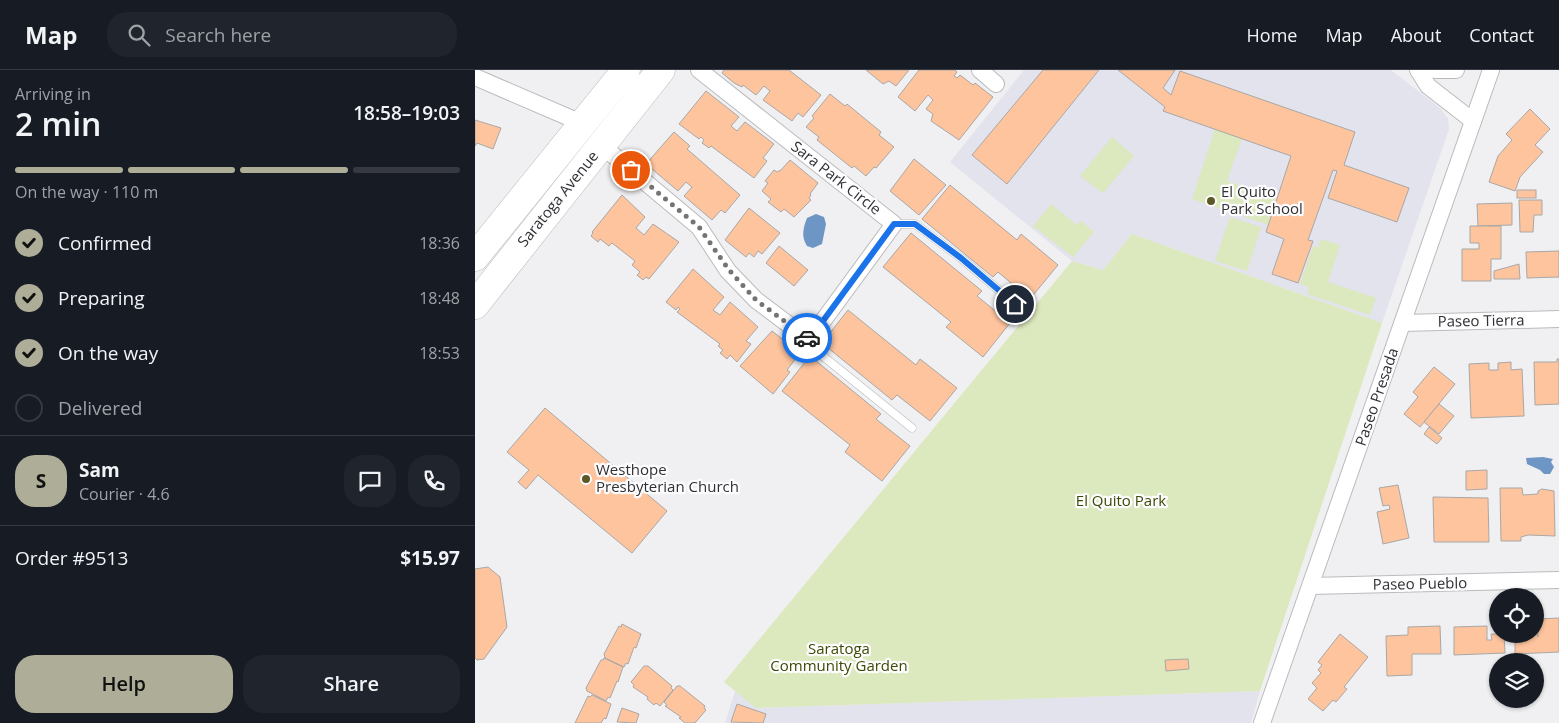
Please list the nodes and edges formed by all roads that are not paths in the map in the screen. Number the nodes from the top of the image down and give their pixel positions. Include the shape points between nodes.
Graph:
1 (626, 70) edge
2 (661, 70) edge
3 (699, 70) edge
4 (979, 70) edge
5 (1418, 70) edge
6 (1435, 70) edge
7 (1456, 70) edge
8 (1491, 70) edge
9 (475, 77) edge
10 (996, 84) dead end
11 (1473, 121) junction
12 (584, 124) junction
13 (601, 145) junction
14 (894, 224) junction
15 (475, 256) edge
16 (1015, 304) dead end
17 (475, 305) edge
18 (1559, 319) edge
19 (1403, 323) junction
20 (809, 340) junction
21 (912, 428) dead end
22 (1559, 580) edge
23 (1311, 586) junction
24 (1262, 723) edge

1 - 12 highway, Saratoga Avenue
2 - 13 highway, Saratoga Avenue
3 - 14 street, Sara Park Circle
4 - 10 street
5 - 11 street via 1428,86
6 - 7 street
8 - 11 street, Paseo Presada
9 - 12 street
11 - 19 street, Paseo Presada
12 - 15 highway, Saratoga Avenue
13 - 17 highway, Saratoga Avenue
13 - 20 street via 699,227 729,270 756,300
14 - 16 lane via 915,224
14 - 20 street, Sara Park Circle
18 - 19 street, Paseo Tierra
19 - 23 street, Paseo Presada
20 - 21 lane via 824,357
22 - 23 street, Paseo Pueblo
23 - 24 street, Paseo Presada

